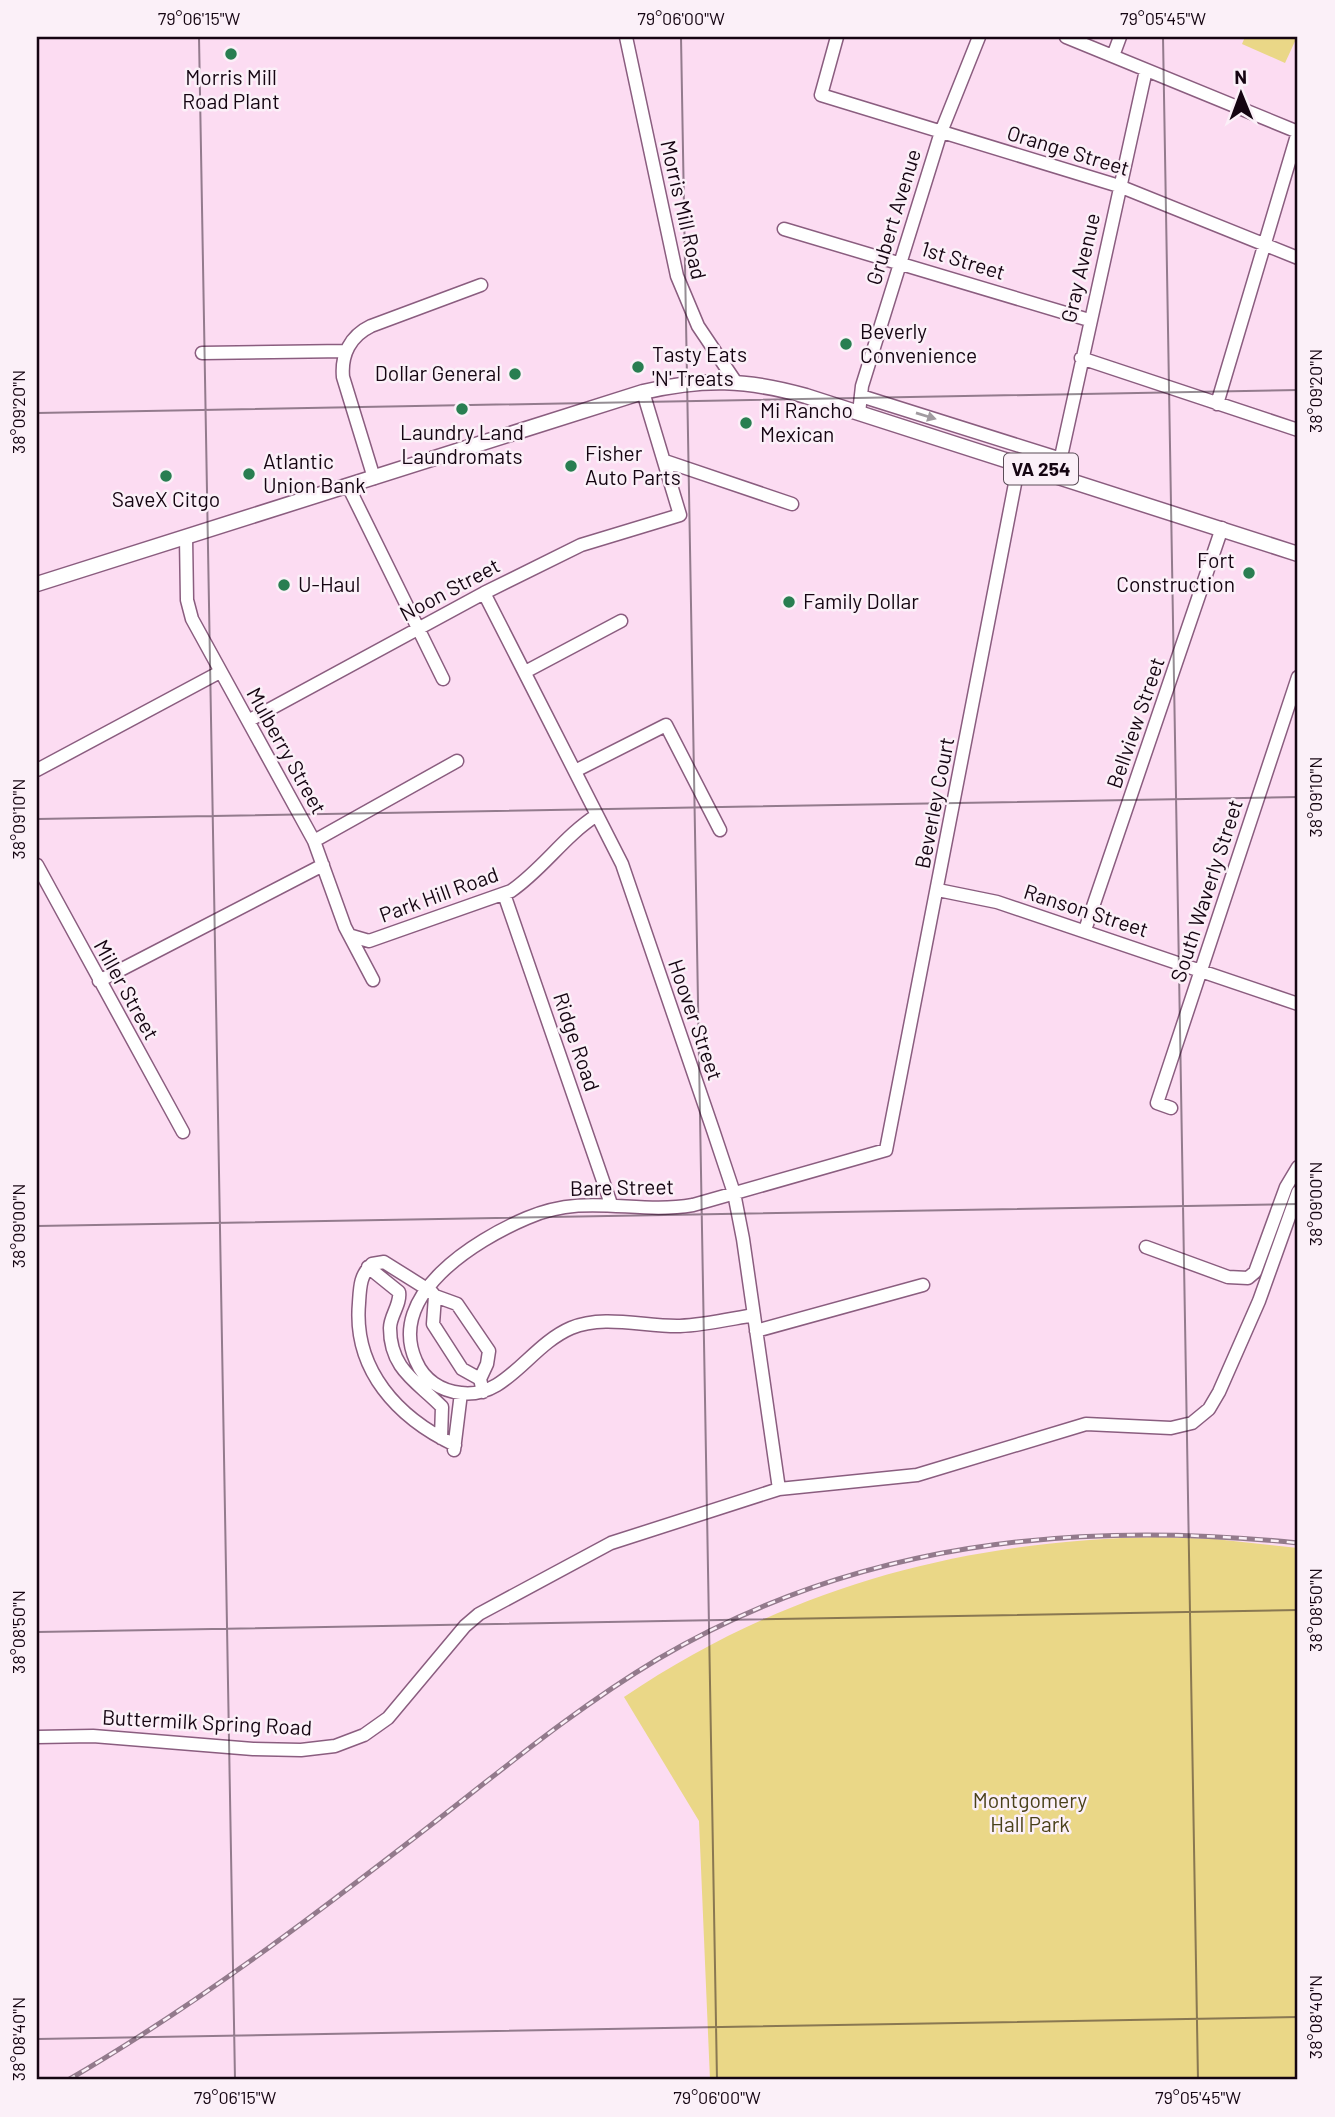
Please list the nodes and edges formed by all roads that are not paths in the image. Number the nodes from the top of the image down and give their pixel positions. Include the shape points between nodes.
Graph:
1 (626, 37) edge
2 (837, 37) edge
3 (979, 37) edge
4 (1066, 37) edge
5 (1120, 37) edge
6 (1113, 56) junction
7 (1146, 70) junction
8 (941, 132) junction
9 (1298, 132) edge
10 (1119, 186) junction
11 (784, 229) dead end
12 (1265, 244) junction
13 (1298, 258) edge
14 (901, 261) junction
15 (481, 285) dead end
16 (1089, 320) junction
17 (346, 351) junction
18 (202, 354) dead end
19 (1081, 358) junction
20 (734, 381) junction
21 (643, 392) junction
22 (861, 396) junction
23 (1217, 404) junction
24 (859, 413) junction
25 (1298, 430) edge
26 (1061, 459) junction
27 (666, 461) junction
28 (1019, 463) junction
29 (1057, 475) junction
30 (374, 478) junction
31 (348, 486) junction
32 (792, 504) dead end
33 (1222, 528) junction
34 (186, 537) junction
35 (1298, 554) edge
36 (37, 584) edge
37 (484, 593) junction
38 (621, 621) dead end
39 (418, 629) junction
40 (220, 672) junction
41 (525, 672) junction
42 (1298, 677) edge
43 (443, 679) dead end
44 (248, 721) junction
45 (457, 761) dead end
46 (37, 770) edge
47 (575, 771) junction
48 (597, 815) junction
49 (720, 830) dead end
50 (314, 841) junction
51 (37, 865) edge
52 (323, 865) junction
53 (938, 890) junction
54 (504, 894) junction
55 (1086, 930) junction
56 (352, 936) junction
57 (1200, 970) junction
58 (373, 980) dead end
59 (100, 981) junction
60 (1298, 1004) edge
61 (1171, 1108) dead end
62 (183, 1132) dead end
63 (886, 1150) joint
64 (1298, 1167) edge
65 (1298, 1192) edge
66 (734, 1193) junction
67 (611, 1204) junction
68 (1146, 1247) dead end
69 (368, 1267) junction
70 (923, 1285) dead end
71 (430, 1291) junction
72 (754, 1315) junction
73 (756, 1331) junction
74 (481, 1385) junction
75 (461, 1394) junction
76 (441, 1438) junction
77 (779, 1489) junction
78 (37, 1737) edge

1 - 20 street, Morris Mill Road via 677,276 698,326
2 - 8 street, Orange Street via 821,95
3 - 8 street, Grubert Avenue
4 - 6 street
5 - 6 street
6 - 7 street
7 - 9 street
7 - 10 street, Gray Avenue
8 - 10 street, Orange Street
8 - 14 street, Grubert Avenue
9 - 12 street
10 - 12 street, Orange Street
10 - 16 street, Gray Avenue
11 - 14 street, 1st Street
12 - 13 street, Orange Street
12 - 23 street
14 - 16 street, 1st Street
14 - 22 street, Grubert Avenue
15 - 17 street via 366,328
16 - 19 street, Gray Avenue
17 - 18 street
17 - 30 street via 343,377
19 - 23 street
19 - 26 street, Gray Avenue
20 - 21 main road, VA 254 via 694,382
20 - 24 main road, VA 254 via 777,388
21 - 27 street
21 - 30 main road, VA 254
22 - 24 street, Grubert Avenue
22 -> 26 street
23 - 25 street
24 - 28 main road, VA 254
26 - 29 street, Gray Avenue
27 - 32 street
27 - 37 street, Noon Street via 680,515 581,545
28 - 29 main road, VA 254
28 - 53 street, Beverley Court
29 - 33 main road, VA 254
30 - 31 main road, VA 254
31 - 34 main road, VA 254
31 - 39 street
33 - 35 main road, VA 254
33 - 55 street, Bellview Street
34 - 36 main road, VA 254
34 - 40 street, Mulberry Street via 188,611
37 - 39 street, Noon Street
37 - 41 street, Hoover Street
38 - 41 street
39 - 43 street
39 - 44 street, Noon Street
40 - 44 street, Mulberry Street
40 - 46 street
41 - 47 street, Hoover Street
42 - 57 street, South Waverly Street
44 - 50 street, Mulberry Street
45 - 50 street
47 - 48 street, Hoover Street
47 - 49 street via 666,725
48 - 54 street, Park Hill Road
48 - 66 street, Hoover Street via 626,874
50 - 52 street, Mulberry Street
51 - 59 street, Miller Street
52 - 56 street, Mulberry Street via 330,892
52 - 59 street
53 - 55 street, Ranson Street via 997,902
53 - 63 street, Beverley Court
54 - 56 street, Park Hill Road via 369,941
54 - 67 street, Ridge Road
55 - 57 street, Ranson Street
56 - 58 street, Mulberry Street
57 - 60 street, Ranson Street
57 - 61 street, South Waverly Street via 1157,1103
59 - 62 street, Miller Street
63 - 66 street, Bare Street
64 - 68 street via 1286,1187 1255,1272 1248,1278 1228,1277
65 - 77 street, Buttermilk Spring Road via 1259,1301 1219,1392 1192,1423 1171,1428 1086,1424 916,1475
66 - 67 street, Bare Street via 681,1207
66 - 72 street, Hoover Street
67 - 71 street, Bare Street via 567,1206 527,1218 464,1254
69 - 71 street via 384,1262
69 - 76 street via 399,1292 390,1329 394,1349 410,1379 442,1407
69 - 76 street via 361,1277 359,1308 359,1333 367,1363 402,1413
70 - 73 street
71 - 74 street via 433,1324 462,1369
71 - 74 street via 457,1304 489,1350
71 - 75 street, Bare Street via 411,1321 414,1359 436,1385
72 - 73 street, Hoover Street
72 - 74 street via 685,1326 586,1323 542,1344 505,1382
73 - 77 street, Hoover Street
74 - 75 street
75 - 76 street via 454,1447
77 - 78 street, Buttermilk Spring Road via 618,1540 510,1595 465,1626 388,1718 345,1744 301,1750 93,1735

